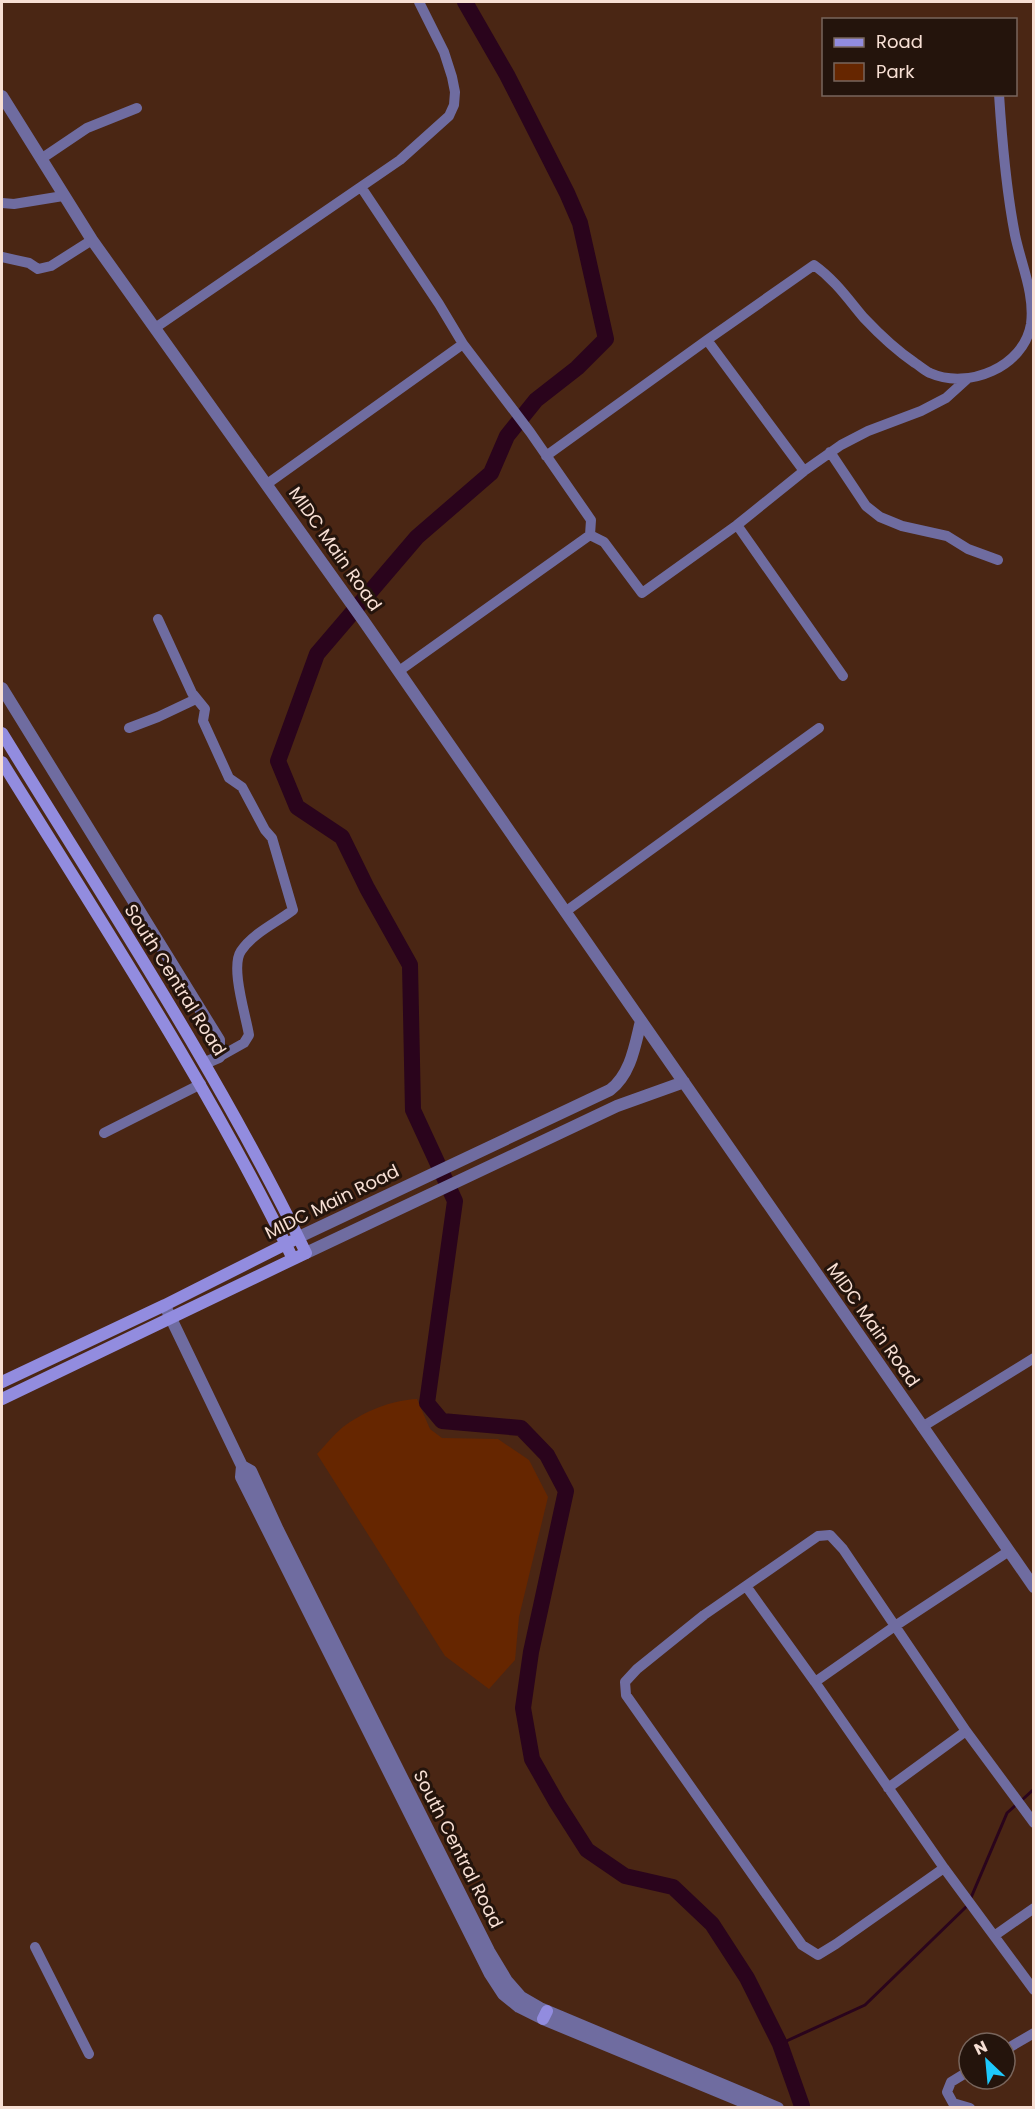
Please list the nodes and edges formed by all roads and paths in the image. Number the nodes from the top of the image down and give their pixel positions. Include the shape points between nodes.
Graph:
1 (419, 2) edge
2 (2, 96) edge
3 (999, 96) edge
4 (137, 108) dead end
5 (41, 159) junction
6 (361, 187) junction
7 (63, 196) junction
8 (2, 203) edge
9 (92, 240) junction
10 (2, 257) edge
11 (155, 328) junction
12 (707, 340) junction
13 (463, 344) junction
14 (967, 379) junction
15 (830, 452) junction
16 (546, 456) junction
17 (804, 471) junction
18 (267, 484) junction
19 (737, 525) junction
20 (590, 535) junction
21 (998, 560) dead end
22 (158, 619) dead end
23 (399, 671) junction
24 (843, 676) dead end
25 (2, 688) edge
26 (196, 699) junction
27 (129, 728) dead end
28 (819, 728) dead end
29 (2, 735) edge
30 (2, 762) edge
31 (565, 912) junction
32 (641, 1021) junction
33 (219, 1057) junction
34 (205, 1063) junction
35 (684, 1082) junction
36 (201, 1084) junction
37 (104, 1133) dead end
38 (299, 1237) junction
39 (286, 1244) junction
40 (306, 1252) junction
41 (293, 1259) junction
42 (165, 1305) junction
43 (171, 1318) junction
44 (1034, 1358) edge
45 (2, 1382) edge
46 (2, 1399) edge
47 (922, 1427) junction
48 (1009, 1551) junction
49 (746, 1586) junction
50 (1034, 1587) edge
51 (895, 1626) junction
52 (815, 1682) junction
53 (966, 1731) junction
54 (888, 1788) junction
55 (1032, 1821) edge
56 (944, 1868) junction
57 (1034, 1908) edge
58 (994, 1936) junction
59 (35, 1947) dead end
60 (1034, 1990) edge
61 (545, 2015) junction
62 (1034, 2033) edge
63 (1017, 2043) edge
64 (89, 2054) dead end
65 (957, 2079) edge
66 (758, 2108) edge
67 (778, 2108) edge
68 (970, 2108) edge

1 - 6 street via 450,69 454,105 448,116 400,160
2 - 5 street, MIDC Main Road
3 - 14 street via 1010,199 1029,291 1031,322 1028,339 1019,352 983,376
4 - 5 street via 87,128
5 - 7 street, MIDC Main Road
6 - 11 street
6 - 13 street
7 - 8 street
7 - 9 street, MIDC Main Road
9 - 10 street via 51,266 38,269
9 - 11 street, MIDC Main Road
11 - 18 street, MIDC Main Road
12 - 14 street via 814,265 836,283 897,351 931,373
12 - 16 street
12 - 17 street
13 - 16 street
13 - 18 street
14 - 15 street via 946,398 868,431
15 - 17 street
15 - 21 street via 866,506 880,517 947,536
16 - 20 street via 591,520
17 - 19 street
18 - 23 street, MIDC Main Road
19 - 20 street via 642,593 604,542
19 - 24 street
20 - 23 street
22 - 26 street
23 - 31 street, MIDC Main Road
25 - 33 street via 219,1040
26 - 27 street
26 - 33 street via 205,709 203,721 229,778 242,787 272,838 293,910 253,938 239,953 237,978 249,1035
28 - 31 street
29 - 34 main road, South Central Road
30 - 36 main road, South Central Road
31 - 32 street, MIDC Main Road
32 - 35 street, MIDC Main Road
32 - 38 street, MIDC Main Road via 630,1060 620,1082 610,1090
33 - 34 street
34 - 38 main road, South Central Road
35 - 40 street, MIDC Main Road via 617,1106
35 - 47 street, MIDC Main Road
36 - 37 street
36 - 39 main road, South Central Road
38 - 39 main road, MIDC Main Road
38 - 40 main road, South Central Road
39 - 41 main road, South Central Road
39 - 42 main road, MIDC Main Road
40 - 41 main road, MIDC Main Road
41 - 43 main road, MIDC Main Road
42 - 43 street, South Central Road
42 - 45 main road, MIDC Main Road
43 - 46 main road, MIDC Main Road
43 - 61 street, South Central Road via 242,1466 241,1477 490,1974 503,1994 519,2007
44 - 47 street
47 - 48 street, MIDC Main Road
48 - 50 street, MIDC Main Road
48 - 51 street
49 - 51 street via 818,1536 830,1535
49 - 52 street
49 - 56 street via 637,1669 625,1682 626,1695 802,1945 818,1955
51 - 52 street
51 - 53 street
52 - 54 street
53 - 54 street
53 - 55 street
54 - 56 street
56 - 58 street
57 - 58 street
58 - 60 street
59 - 64 street
61 - 66 street, South Central Road
61 - 67 street, South Central Road
62 - 63 street
65 - 68 street via 947,2092 953,2103

